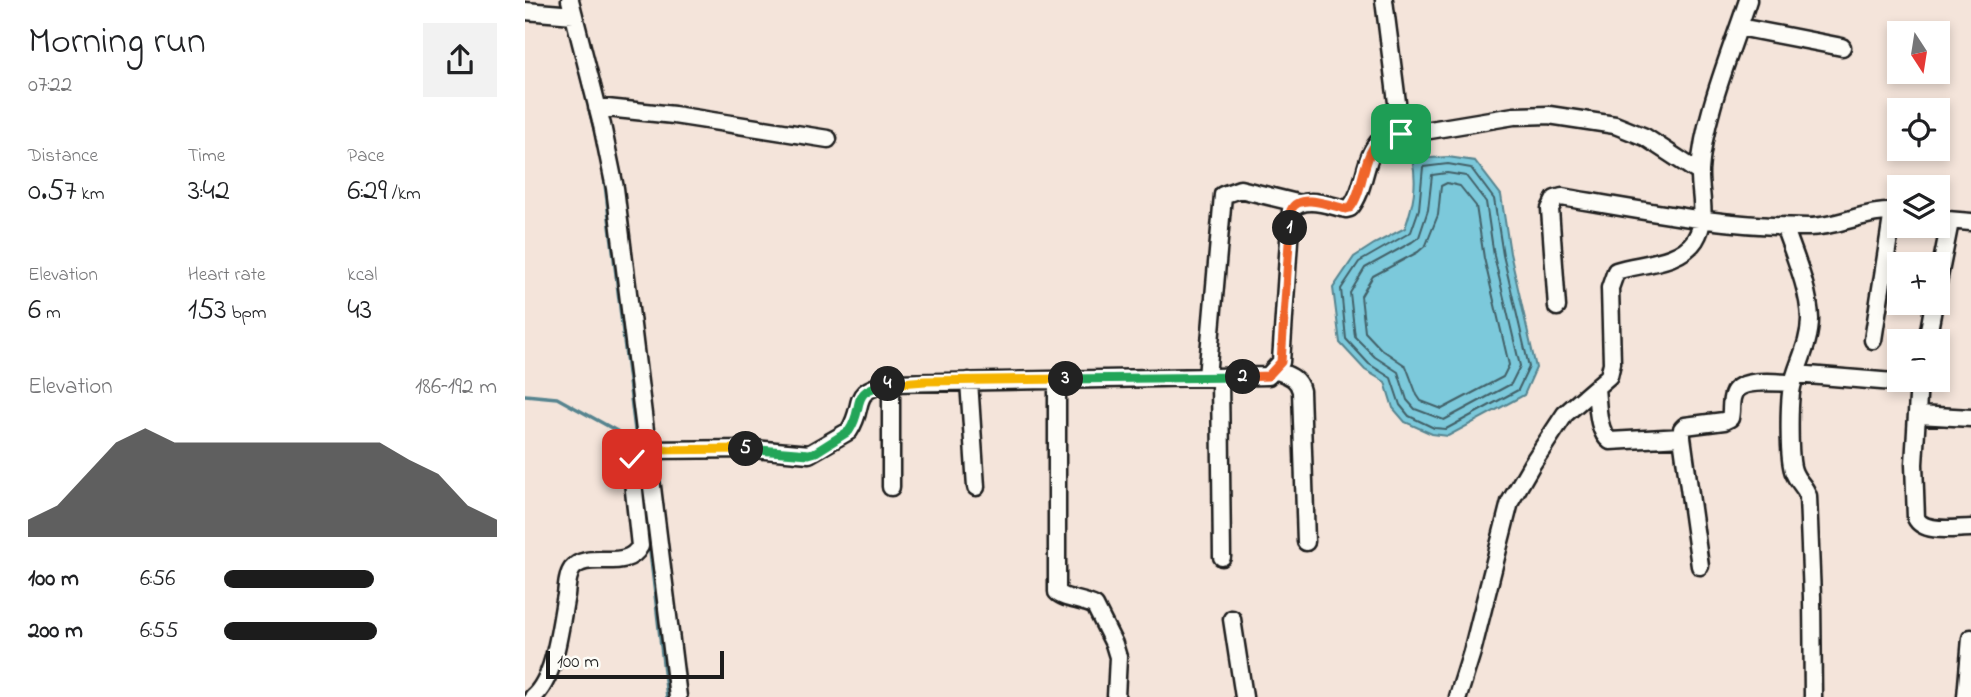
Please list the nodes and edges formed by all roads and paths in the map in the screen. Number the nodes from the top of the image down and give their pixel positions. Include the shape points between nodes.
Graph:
1 (1384, 0) edge
2 (1748, 0) edge
3 (525, 11) edge
4 (568, 11) edge
5 (1739, 27) junction
6 (1842, 47) dead end
7 (597, 107) junction
8 (1401, 134) junction
9 (828, 139) dead end
10 (1700, 173) junction
11 (1297, 203) junction
12 (1887, 212) edge
13 (1950, 219) edge
14 (1702, 221) junction
15 (1971, 222) edge
16 (1784, 226) junction
17 (1891, 238) edge
18 (1557, 307) dead end
19 (1873, 340) dead end
20 (1275, 370) junction
21 (1213, 377) junction
22 (1794, 379) junction
23 (1057, 380) junction
24 (969, 381) junction
25 (1887, 381) edge
26 (891, 383) junction
27 (1595, 389) junction
28 (1918, 392) edge
29 (1917, 415) junction
30 (1971, 418) edge
31 (1682, 437) junction
32 (643, 457) junction
33 (976, 487) dead end
34 (891, 488) dead end
35 (1971, 527) edge
36 (1306, 542) dead end
37 (1222, 557) dead end
38 (1700, 566) dead end
39 (1233, 619) dead end
40 (1971, 638) edge
41 (533, 697) edge
42 (678, 697) edge
43 (1117, 697) edge
44 (1244, 697) edge
45 (1458, 697) edge
46 (1813, 697) edge
47 (1966, 697) edge

1 - 8 street
2 - 5 street
3 - 4 street
4 - 7 street
5 - 6 street
5 - 10 street via 1707,126
7 - 9 street
7 - 32 street via 615,188
8 - 10 street via 1549,115 1615,125 1645,137
8 - 11 street via 1382,138 1375,145 1350,208
10 - 14 street
11 - 20 street via 1291,211 1281,362
11 - 21 street via 1240,190 1223,195
12 - 16 street via 1832,225
13 - 15 street
14 - 16 street
14 - 18 street via 1555,199 1550,209
14 - 27 street via 1695,241 1683,251 1616,271 1610,288 1612,363 1609,376
16 - 22 street via 1804,284 1810,320
17 - 19 street
20 - 21 street via 1268,376
20 - 36 street via 1291,376 1301,391
21 - 23 street
21 - 37 street
22 - 25 street
22 - 31 street via 1741,385 1733,394 1730,418 1685,425
22 - 46 street via 1791,459 1792,471 1808,496
23 - 24 street
23 - 43 street via 1057,592 1060,597 1095,606 1118,657
24 - 26 street
24 - 33 street
26 - 32 street via 865,391 849,431 816,452 754,449
26 - 34 street
27 - 31 street via 1602,428 1611,441
27 - 45 street via 1565,414 1510,502
28 - 29 street
29 - 30 street
29 - 35 street via 1916,518 1926,528
31 - 38 street
32 - 41 street via 631,463 640,546 621,560 581,562 573,567 548,675
32 - 42 street
39 - 44 street
40 - 47 street

